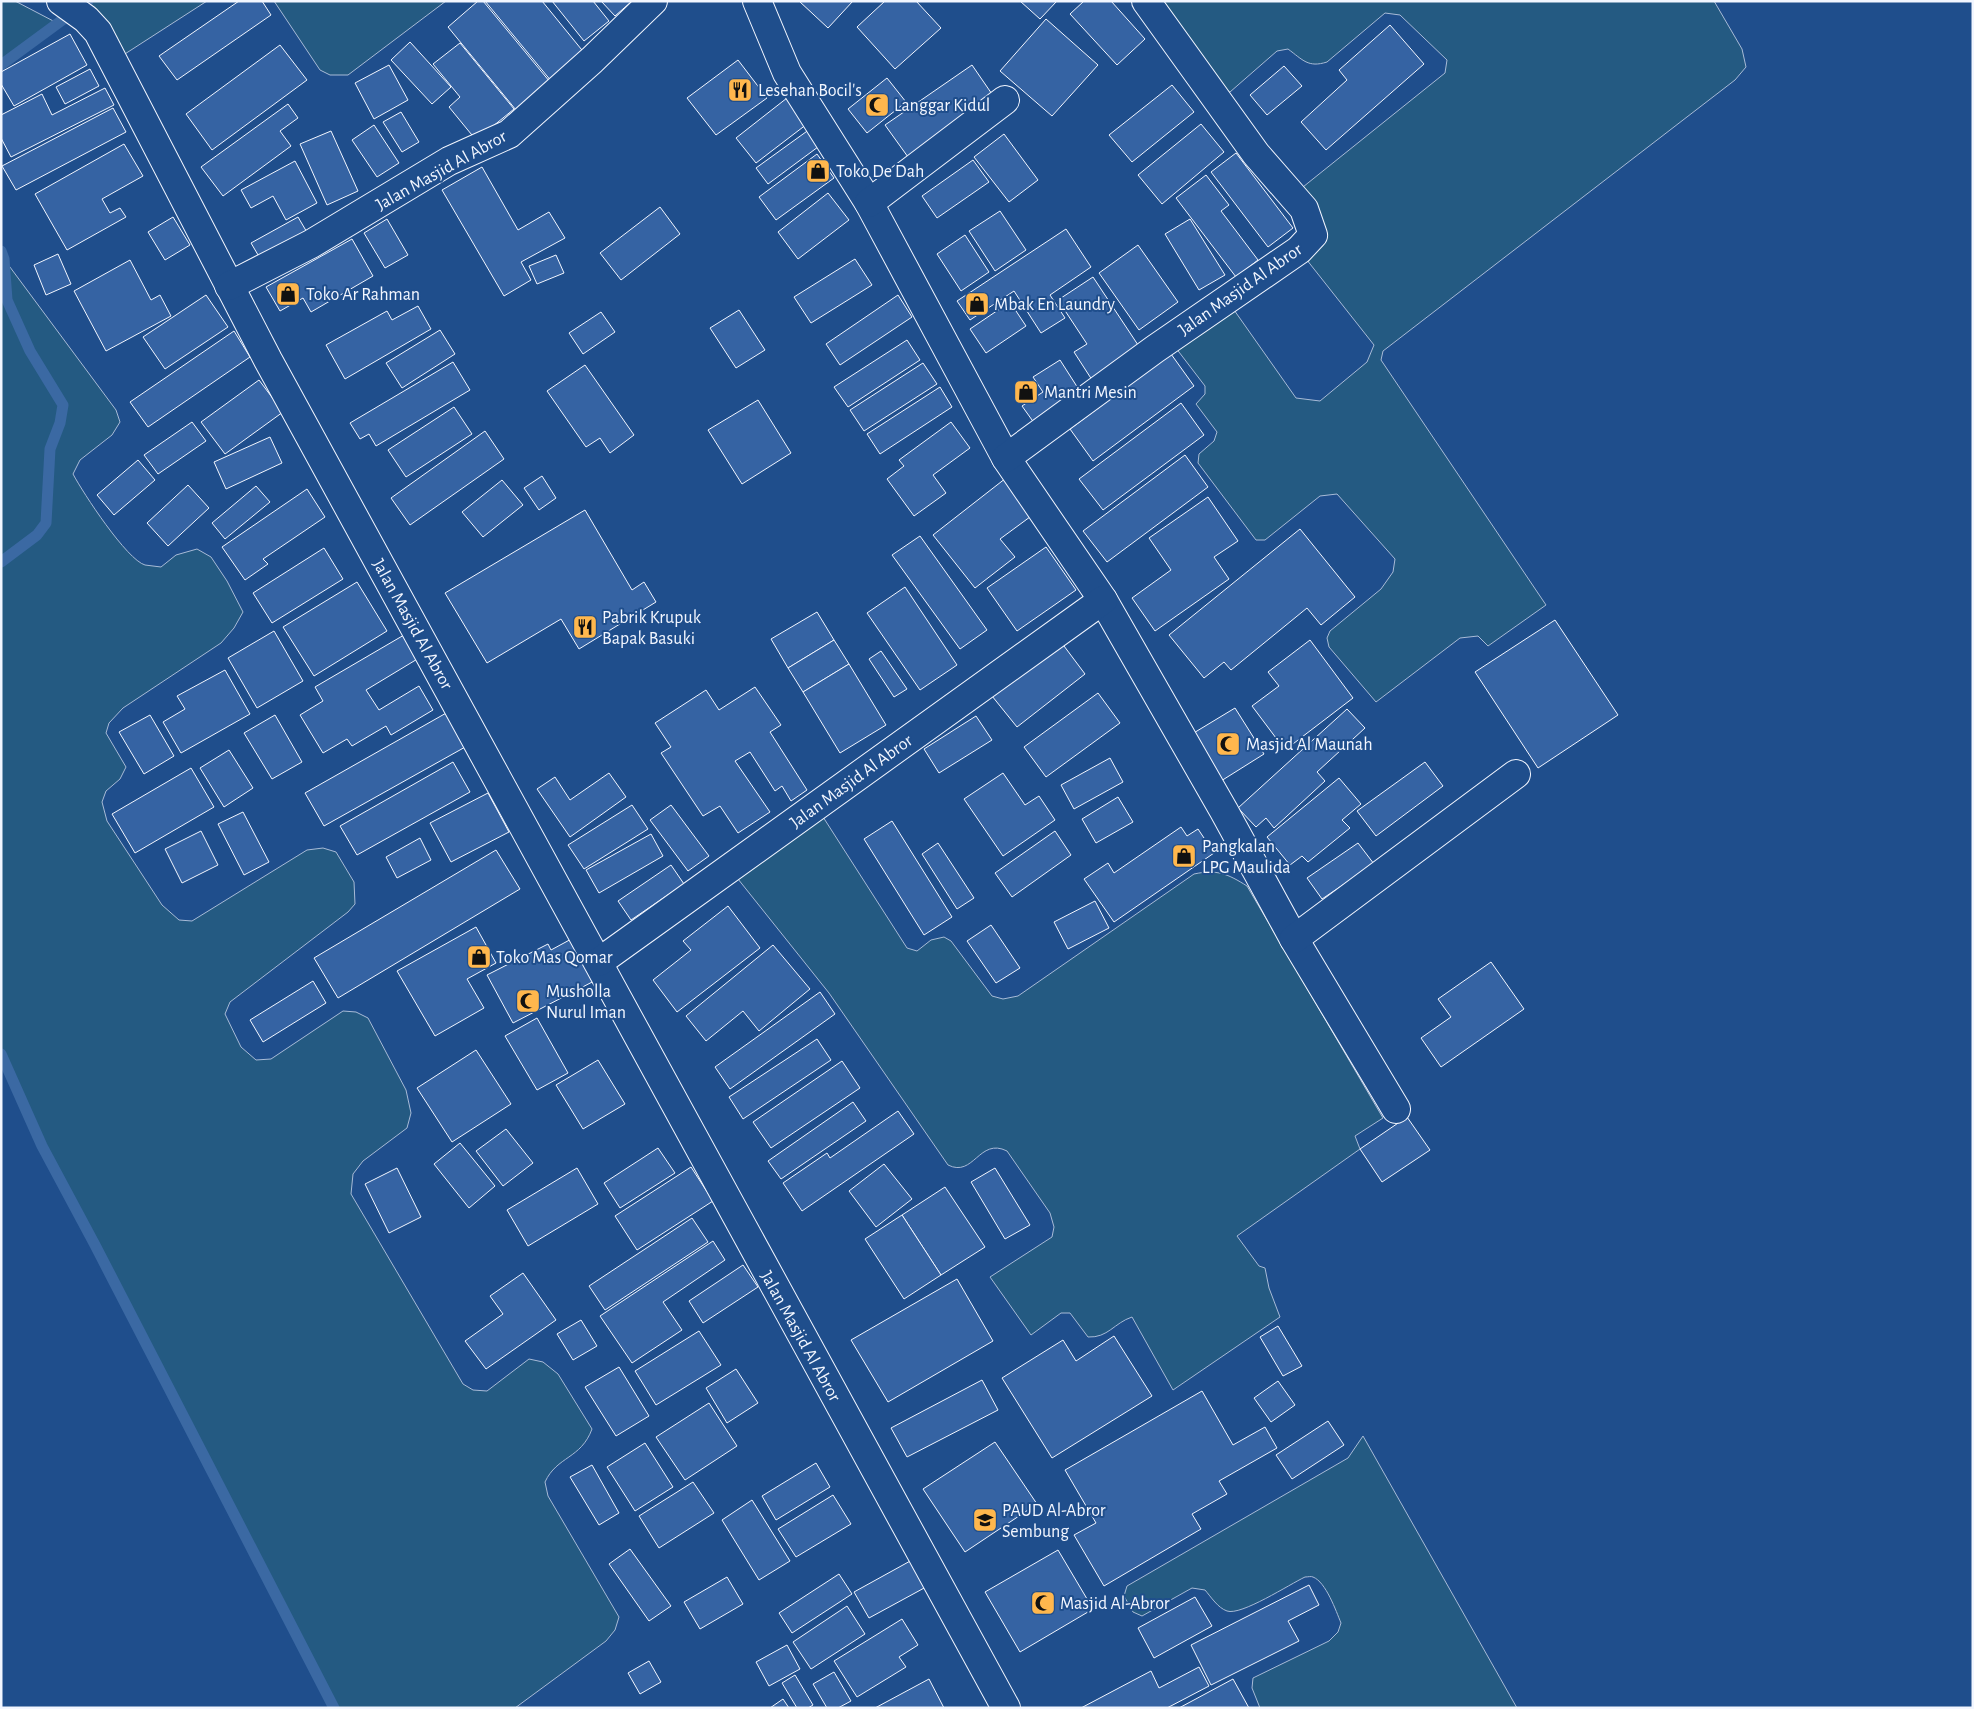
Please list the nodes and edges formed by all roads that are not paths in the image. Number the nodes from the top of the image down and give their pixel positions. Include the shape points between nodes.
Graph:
1 (653, 1) edge
2 (757, 1) edge
3 (1146, 1) edge
4 (62, 2) edge
5 (1005, 100) dead end
6 (869, 203) junction
7 (229, 286) junction
8 (1006, 458) junction
9 (1103, 600) junction
10 (1516, 774) dead end
11 (1294, 939) junction
12 (599, 962) junction
13 (1396, 1109) dead end
14 (1006, 1708) edge

1 - 7 street, Jalan Masjid Al Abror via 509,134 449,161 359,216
2 - 6 street via 787,73
3 - 8 street, Jalan Masjid Al Abror via 1256,154 1304,209 1313,235 1299,250
4 - 7 street, Jalan Masjid Al Abror via 98,32
5 - 6 street
6 - 8 street
7 - 12 street, Jalan Masjid Al Abror
8 - 9 street
9 - 11 street
9 - 12 street, Jalan Masjid Al Abror
10 - 11 street
11 - 13 street
12 - 14 street, Jalan Masjid Al Abror via 663,1085

